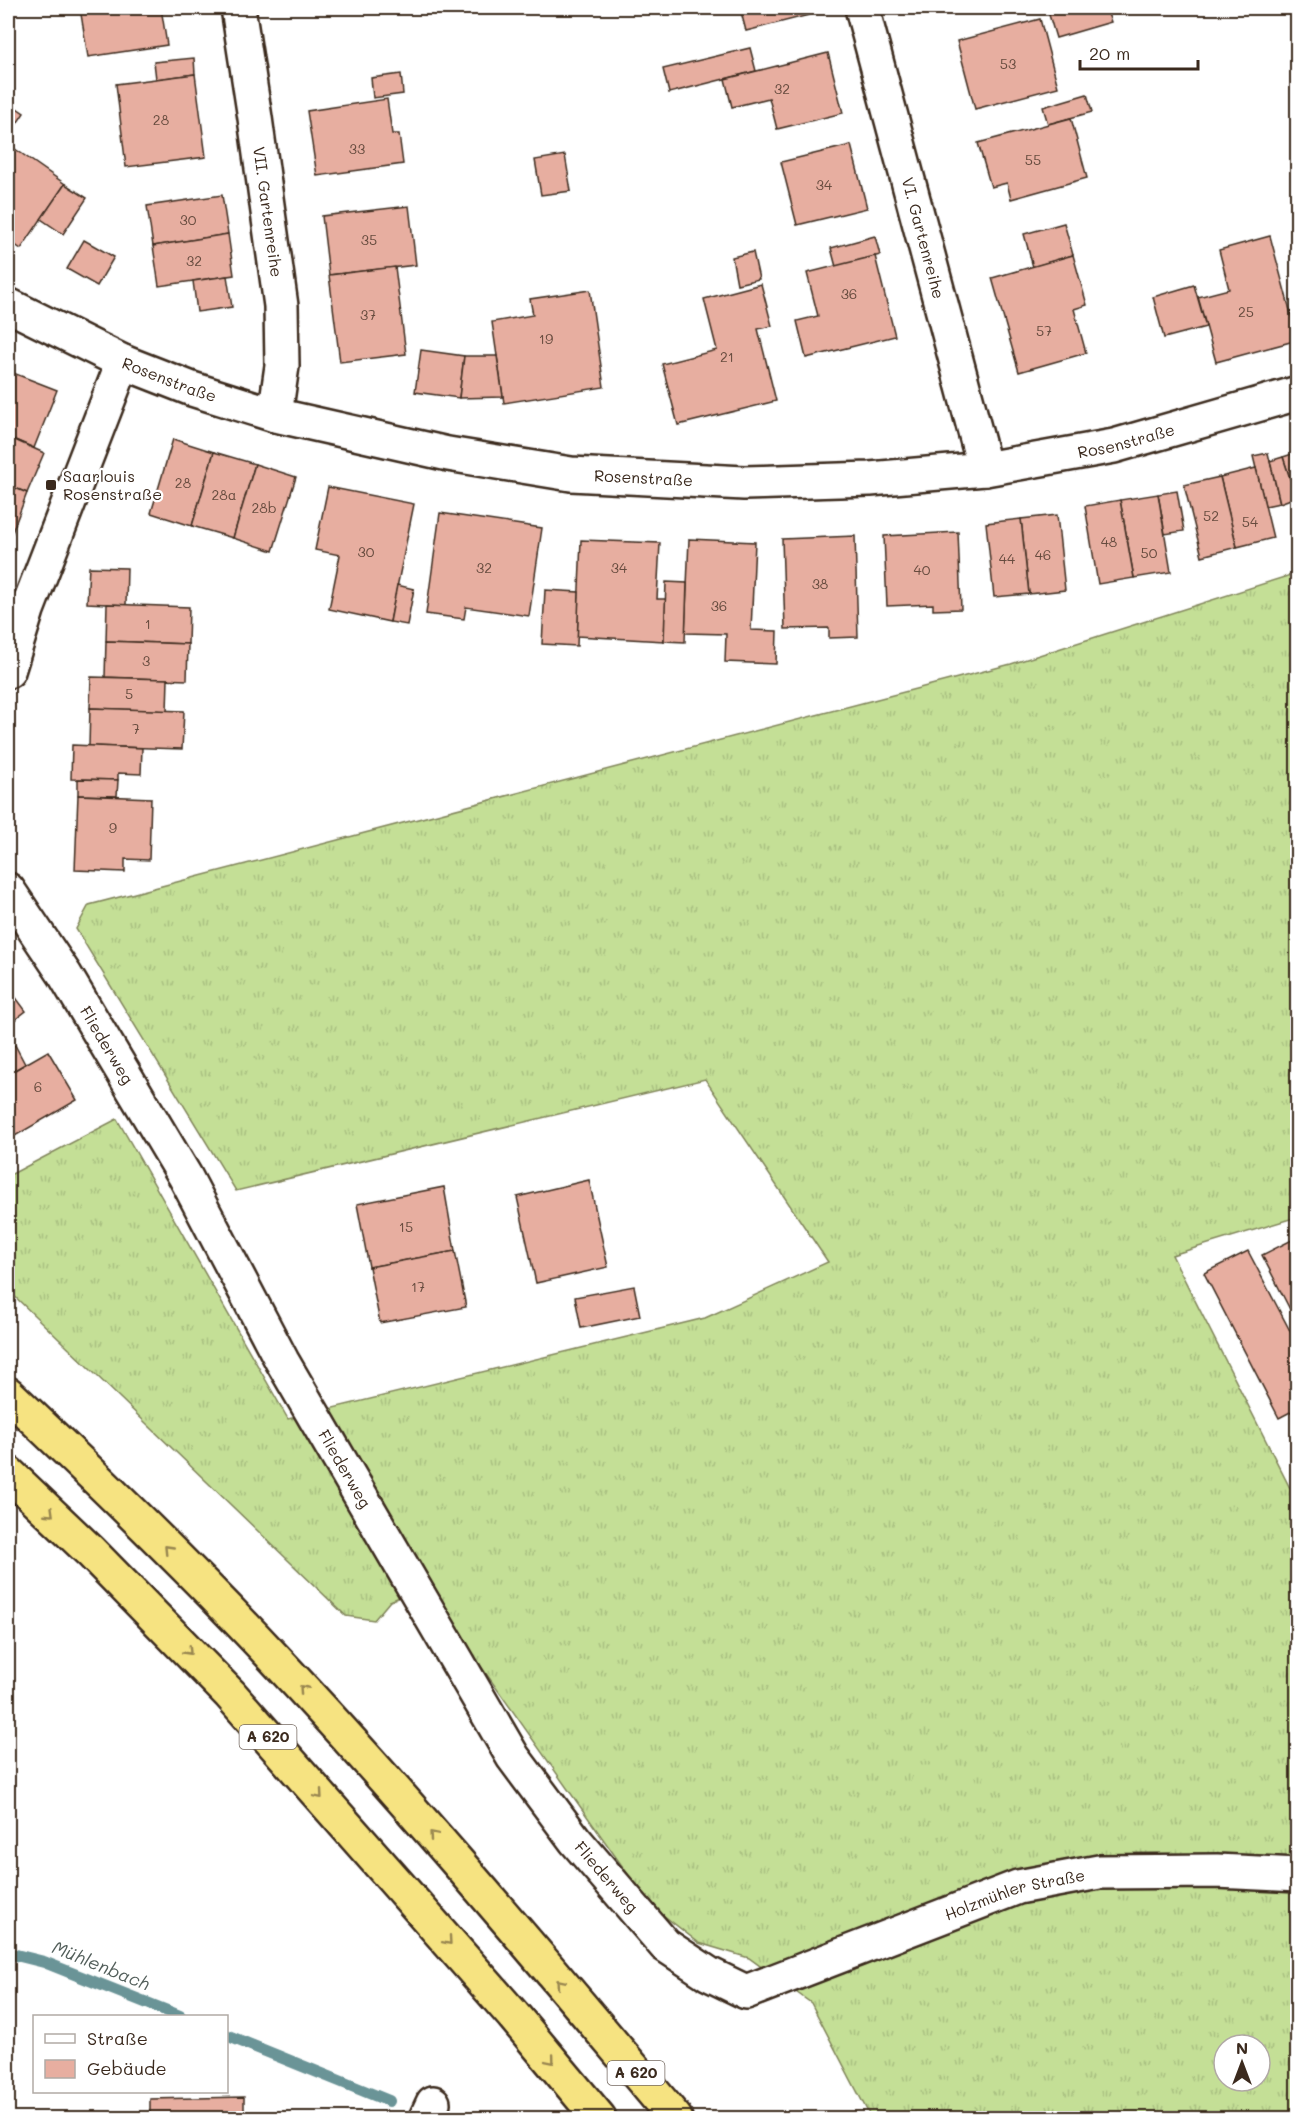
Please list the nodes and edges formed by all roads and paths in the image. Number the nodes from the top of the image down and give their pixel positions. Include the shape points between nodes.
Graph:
1 (238, 8) edge
2 (862, 8) edge
3 (8, 305) edge
4 (123, 362) junction
5 (1298, 393) edge
6 (275, 415) junction
7 (985, 469) junction
8 (8, 671) edge
9 (8, 890) edge
10 (8, 1394) edge
11 (8, 1473) edge
12 (1298, 1875) edge
13 (746, 1992) joint
14 (599, 2118) edge
15 (675, 2118) edge

1 - 6 street, VII. Gartenreihe via 280,306 282,366
2 - 7 street, VI. Gartenreihe
3 - 4 street, Rosenstraße
4 - 6 street, Rosenstraße
4 - 8 street via 51,546
5 - 7 street, Rosenstraße via 1114,446
6 - 7 street, Rosenstraße via 448,454 571,474 744,483 870,479
9 - 13 street, Fliederweg via 65,975 185,1176 282,1361 513,1757 575,1840 665,1945 709,1974
15 -> 10 highway, A 620 via 412,1810 275,1658 129,1508
11 -> 14 highway, A 620 via 230,1694
12 - 13 street, Holzmühler Straße via 1099,1872 1018,1887

